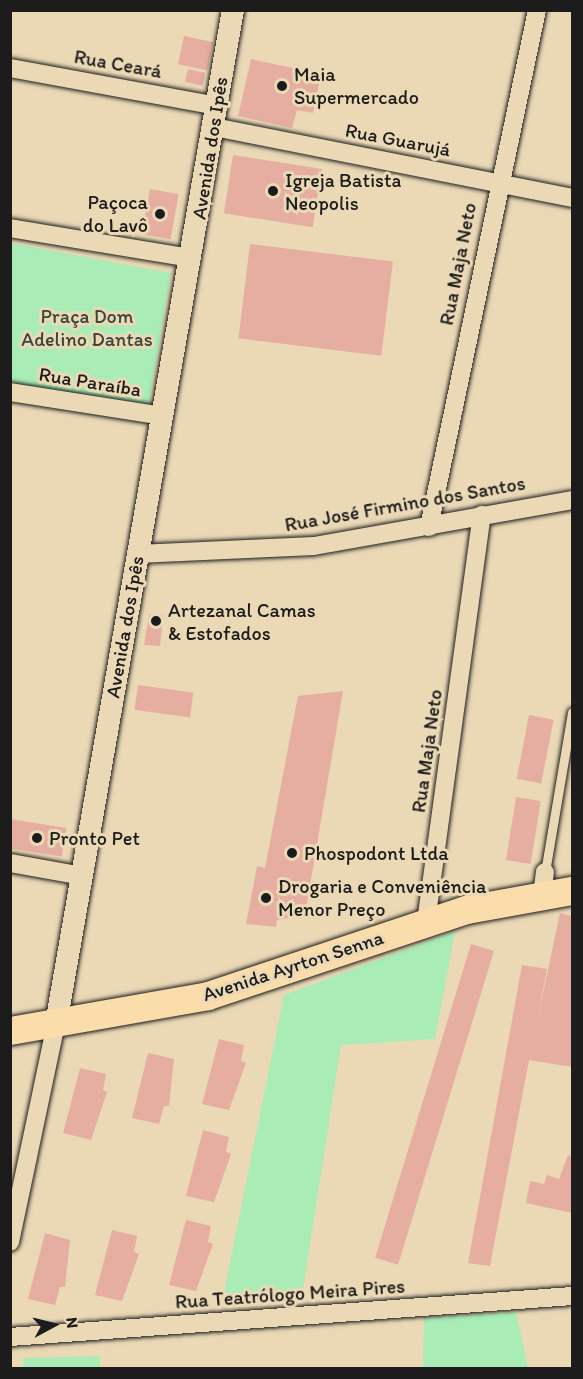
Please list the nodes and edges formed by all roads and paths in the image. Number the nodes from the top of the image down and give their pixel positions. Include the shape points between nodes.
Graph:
1 (234, 10) edge
2 (537, 10) edge
3 (10, 68) edge
4 (216, 117) junction
5 (498, 182) junction
6 (573, 198) edge
7 (10, 228) edge
8 (192, 258) junction
9 (10, 392) edge
10 (163, 416) junction
11 (573, 500) edge
12 (483, 515) junction
13 (429, 527) junction
14 (137, 554) junction
15 (573, 712) edge
16 (10, 863) edge
17 (83, 876) junction
18 (544, 884) junction
19 (573, 891) edge
20 (426, 922) junction
21 (56, 1024) junction
22 (10, 1030) edge
23 (16, 1195) edge
24 (10, 1242) edge
25 (573, 1296) edge
26 (10, 1337) edge

1 - 4 street, Avenida dos Ipês
2 - 5 street, Rua Maja Neto
3 - 4 street, Rua Ceará
4 - 5 street, Rua Guarujá
4 - 8 street, Avenida dos Ipês
5 - 6 street, Rua Guarujá
5 - 13 street, Rua Maja Neto
7 - 8 street
8 - 10 street, Avenida dos Ipês
9 - 10 street, Rua Paraíba
10 - 14 street, Avenida dos Ipês
11 - 12 street, Rua José Firmino dos Santos
12 - 13 street, Rua José Firmino dos Santos
12 - 20 street, Rua Maja Neto
13 - 14 street, Rua José Firmino dos Santos via 314,546
14 - 17 street, Avenida dos Ipês
15 - 18 lane
16 - 17 street
17 - 21 street, Avenida dos Ipês
18 - 19 main road, Avenida Ayrton Senna
18 - 20 main road, Avenida Ayrton Senna
20 - 21 main road, Avenida Ayrton Senna via 208,996
21 - 22 main road, Avenida Ayrton Senna
21 - 23 street, Avenida dos Ipês
23 - 24 street, Avenida dos Ipês
25 - 26 street, Rua Teatrólogo Meira Pires

